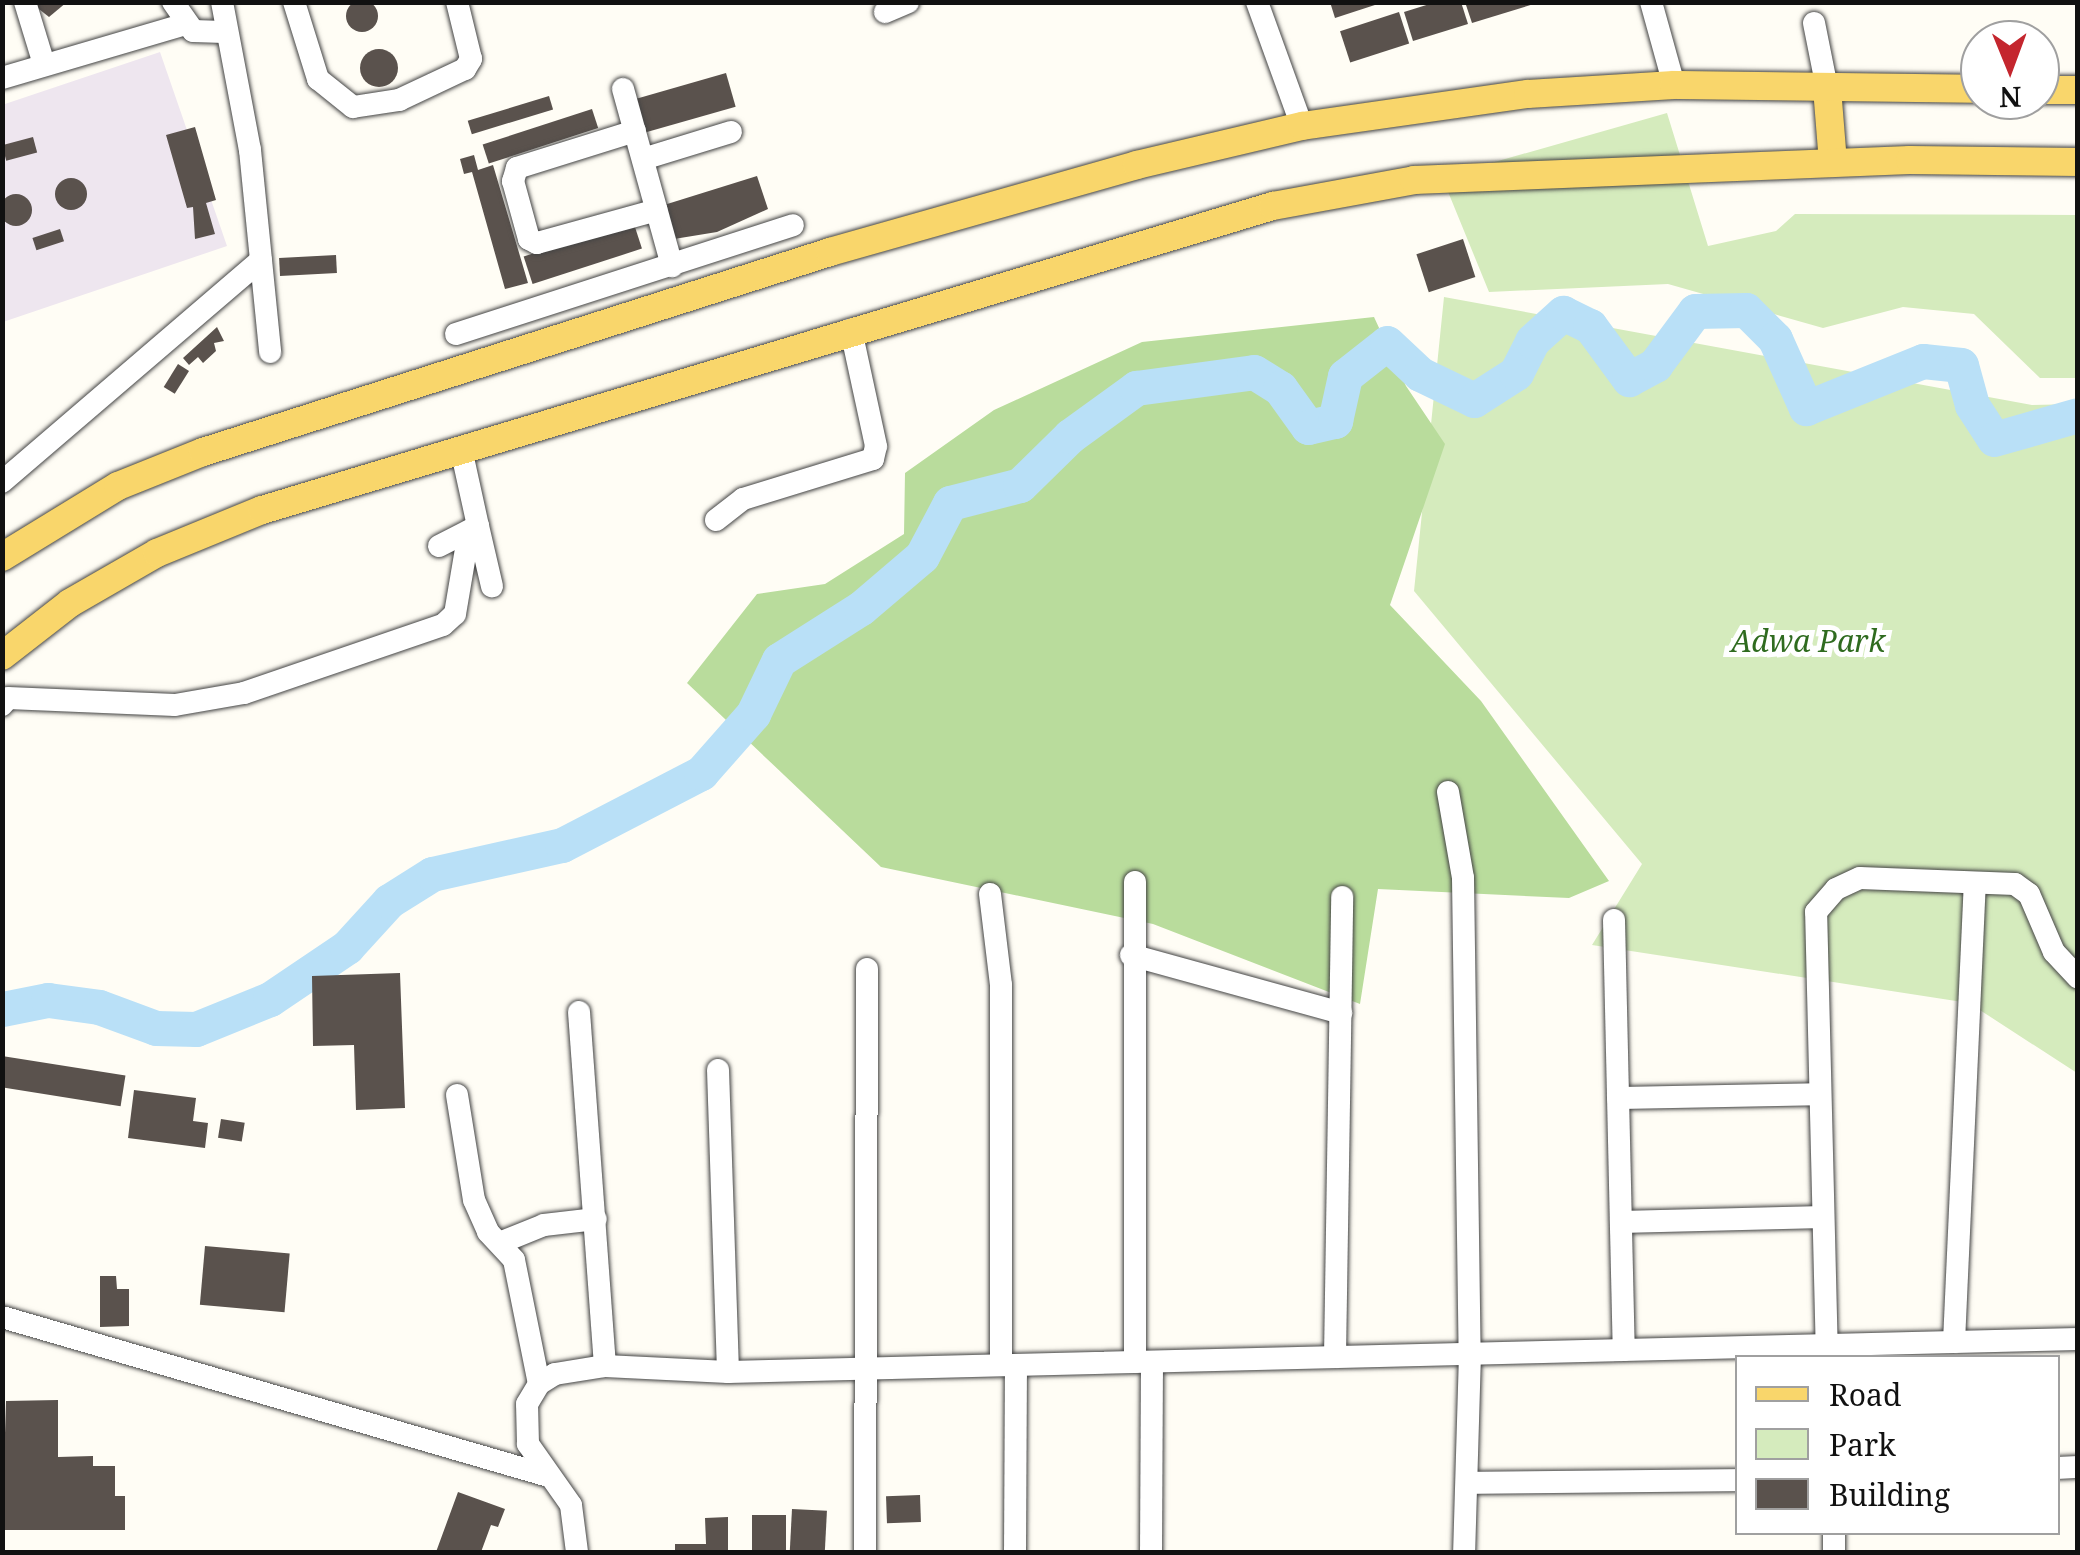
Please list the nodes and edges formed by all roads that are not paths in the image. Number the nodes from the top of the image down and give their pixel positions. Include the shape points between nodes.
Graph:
1 (25, 2) edge
2 (172, 2) edge
3 (222, 2) edge
4 (294, 2) edge
5 (457, 2) edge
6 (908, 2) edge
7 (1257, 2) edge
8 (1650, 2) edge
9 (885, 12) dead end
10 (186, 24) junction
11 (1814, 24) dead end
12 (224, 32) junction
13 (44, 64) junction
14 (2, 78) edge
15 (1674, 84) junction
16 (1827, 88) junction
17 (624, 89) dead end
18 (1960, 89) edge
19 (1302, 126) junction
20 (635, 131) junction
21 (731, 132) dead end
22 (643, 159) junction
23 (2078, 162) edge
24 (1834, 163) junction
25 (657, 210) junction
26 (794, 224) dead end
27 (261, 260) junction
28 (672, 266) junction
29 (851, 330) junction
30 (456, 334) dead end
31 (270, 352) dead end
32 (461, 449) junction
33 (2, 482) edge
34 (716, 520) dead end
35 (474, 529) junction
36 (440, 546) dead end
37 (2, 557) edge
38 (492, 586) dead end
39 (2, 656) edge
40 (2, 705) edge
41 (1448, 792) dead end
42 (1134, 882) dead end
43 (1975, 884) junction
44 (990, 894) dead end
45 (1342, 897) dead end
46 (1614, 920) dead end
47 (1131, 955) junction
48 (867, 969) dead end
49 (2078, 978) edge
50 (579, 1012) dead end
51 (1341, 1012) junction
52 (718, 1070) dead end
53 (1819, 1094) junction
54 (457, 1095) dead end
55 (1618, 1098) junction
56 (1822, 1217) junction
57 (596, 1219) junction
58 (1621, 1222) junction
59 (502, 1242) junction
60 (2, 1316) edge
61 (2078, 1340) edge
62 (1954, 1342) junction
63 (1624, 1350) junction
64 (1826, 1352) edge
65 (1470, 1354) junction
66 (1335, 1358) junction
67 (1143, 1362) junction
68 (1009, 1365) junction
69 (605, 1366) junction
70 (868, 1369) junction
71 (728, 1372) junction
72 (539, 1384) junction
73 (544, 1475) junction
74 (1735, 1480) edge
75 (1466, 1483) junction
76 (577, 1552) edge
77 (864, 1552) edge
78 (1015, 1552) edge
79 (1151, 1552) edge
80 (1464, 1552) edge

1 - 13 street
2 - 10 street
3 - 12 street
4 - 5 street via 318,79 353,107 398,100 465,69 471,59
6 - 9 street
7 - 19 street
8 - 15 street
10 - 12 street via 204,36
10 - 13 street
11 - 16 street
12 - 27 street via 250,150
13 - 14 street
15 - 16 main road
15 - 19 main road via 1449,102
16 - 18 main road
16 - 24 main road
17 - 20 street
19 - 37 main road via 1023,193 203,452 118,486
20 - 22 street
20 - 25 street via 517,168 513,182 529,238 537,244
21 - 22 street
22 - 25 street
23 - 24 main road
24 - 29 main road via 1414,180 1273,206
25 - 28 street
26 - 28 street
27 - 31 street
27 - 33 street
28 - 30 street
29 - 32 main road
29 - 34 street via 876,446 873,459 743,499
32 - 35 street
32 - 39 main road via 262,510 157,554 70,603
35 - 36 street
35 - 38 street
35 - 40 street via 455,614 443,625 244,693 175,705 8,698
41 - 65 street via 1463,878
42 - 47 street
43 - 49 street via 2015,884 2028,894 2054,952
43 - 53 street via 1888,874 1860,878 1824,901 1816,912
43 - 62 street
44 - 68 street via 1001,985
45 - 51 street
46 - 55 street
47 - 51 street
47 - 67 street
48 - 70 street
50 - 57 street
51 - 66 street
52 - 71 street
53 - 55 street
53 - 56 street
54 - 59 street via 478,1215
55 - 58 street
56 - 58 street
56 - 64 street
57 - 59 street via 544,1225
57 - 69 street
58 - 63 street
59 - 72 street via 526,1296
60 - 73 street
61 - 62 street
62 - 64 street
63 - 64 street
63 - 65 street
65 - 66 street
65 - 75 street
66 - 67 street
67 - 68 street
67 - 79 street
68 - 70 street
68 - 78 street
69 - 71 street
69 - 72 street via 555,1374
70 - 71 street
70 - 77 street
72 - 73 street via 527,1404 524,1430
73 - 76 street via 571,1504
74 - 75 street
75 - 80 street

